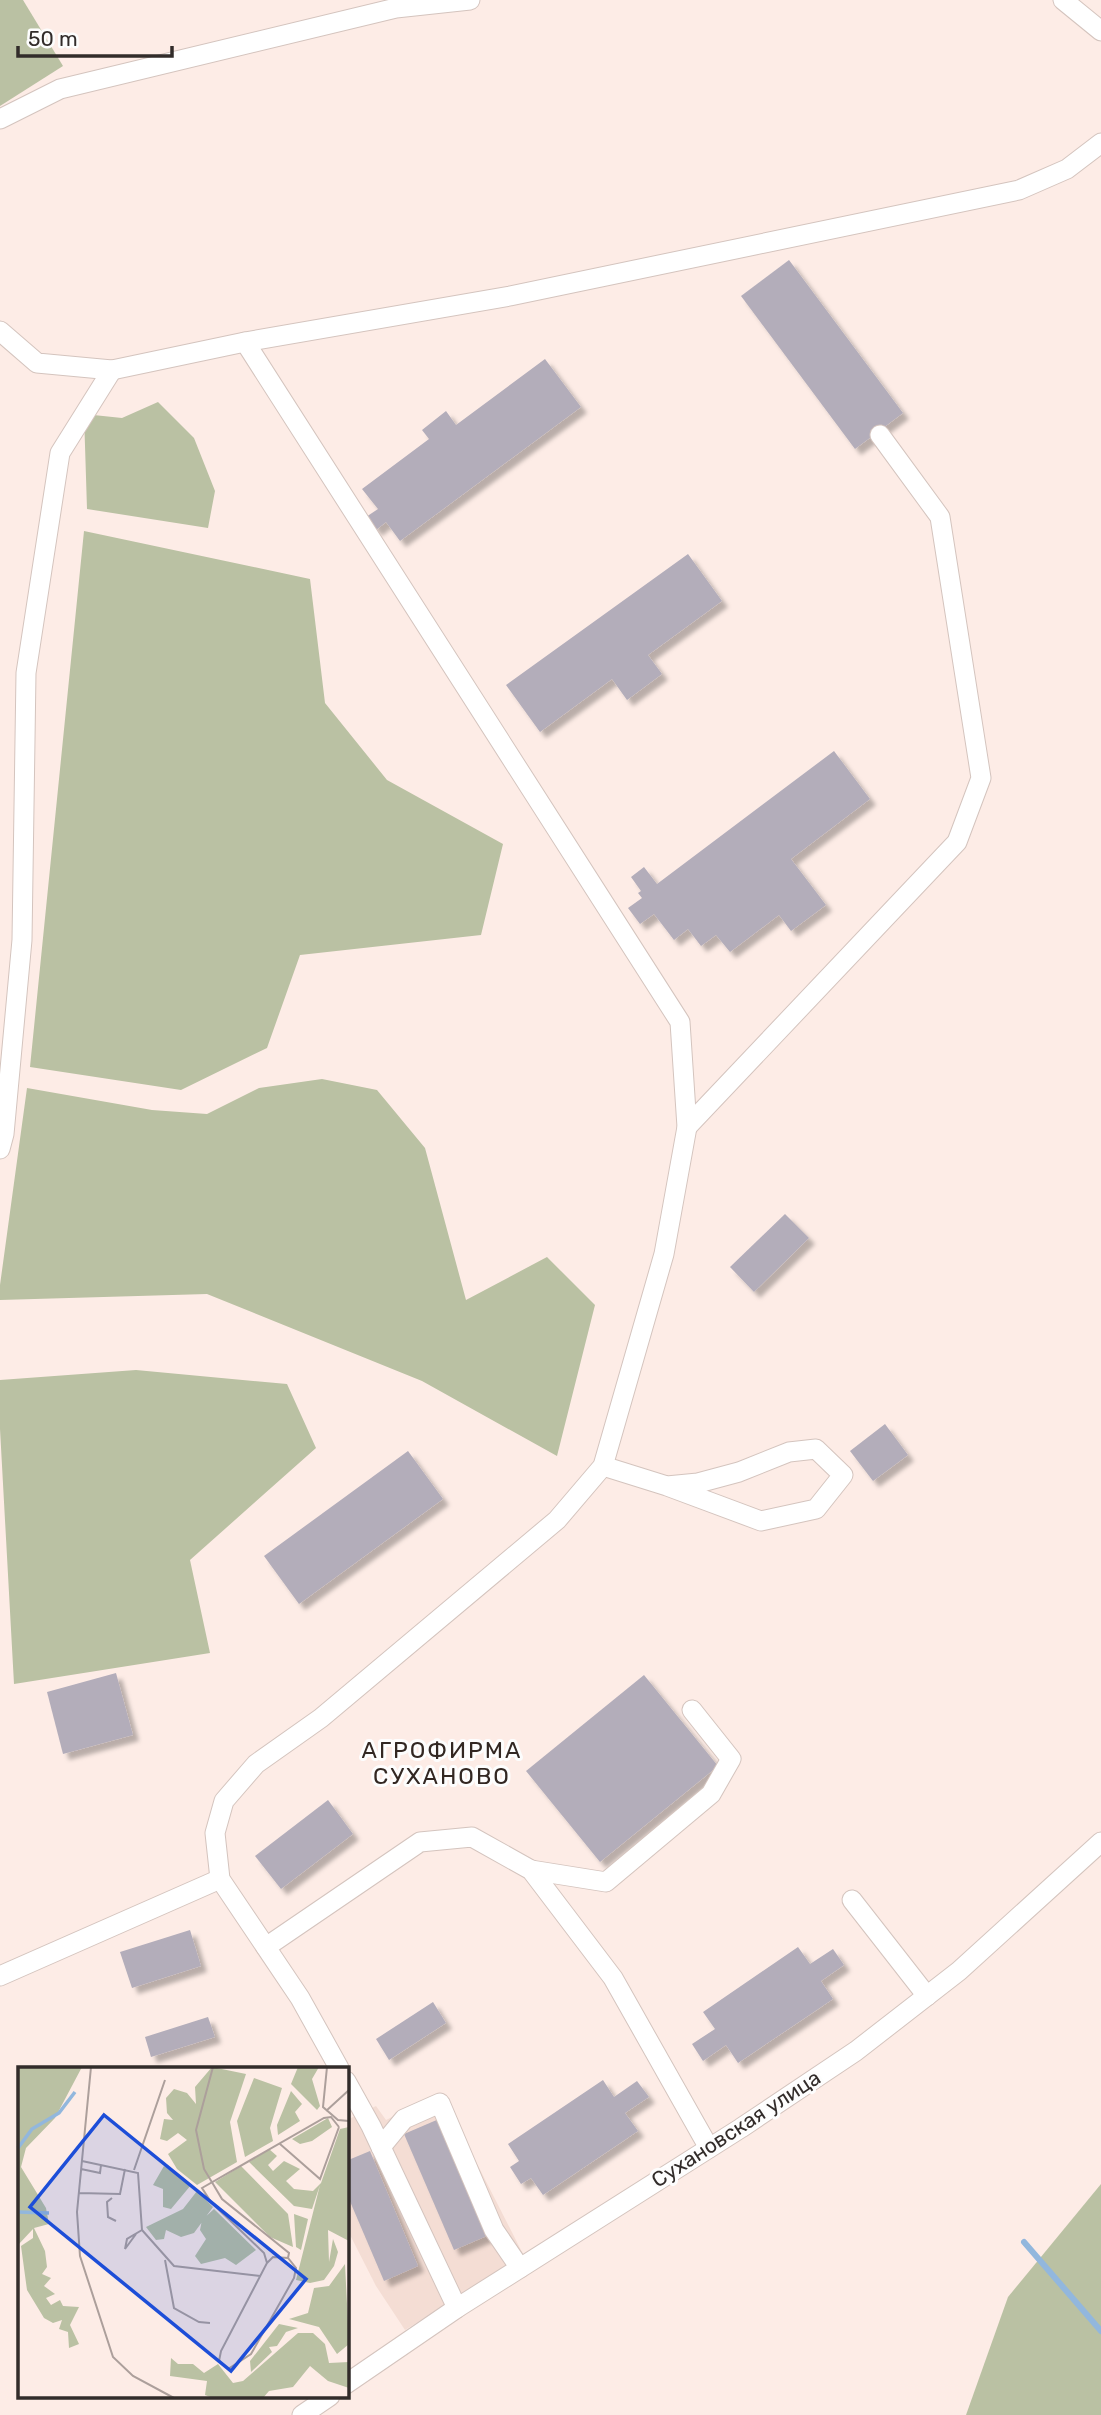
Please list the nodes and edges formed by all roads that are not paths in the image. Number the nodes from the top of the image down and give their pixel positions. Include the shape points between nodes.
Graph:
1 (470, 0) edge
2 (1063, 0) edge
3 (1101, 31) edge
4 (0, 119) edge
5 (1101, 144) edge
6 (0, 331) edge
7 (245, 342) junction
8 (112, 370) junction
9 (880, 435) dead end
10 (687, 1127) junction
11 (0, 1149) edge
12 (603, 1466) junction
13 (667, 1486) junction
14 (692, 1710) dead end
15 (1101, 1842) edge
16 (531, 1870) junction
17 (220, 1879) junction
18 (852, 1900) dead end
19 (266, 1947) junction
20 (0, 1976) edge
21 (927, 1996) junction
22 (338, 2067) edge
23 (348, 2085) edge
24 (381, 2147) junction
25 (709, 2148) junction
26 (520, 2268) junction
27 (457, 2308) junction
28 (348, 2383) edge
29 (327, 2398) edge
30 (302, 2415) edge

1 - 4 street via 396,8 60,89
2 - 3 street
5 - 7 street via 1068,169 1019,190 510,296
6 - 8 street via 37,363
7 - 8 street
7 - 10 street via 680,1022
8 - 11 street via 60,453 26,673 22,940
9 - 10 street via 940,517 981,778 957,842
10 - 12 street via 664,1254
12 - 13 street
12 - 17 street via 557,1520 321,1718 256,1764 224,1801 215,1833
13 - 13 street via 761,1521 816,1509 843,1475 816,1450 789,1452 739,1472
14 - 16 street via 732,1759 711,1794 606,1882
15 - 21 street, Сухановская улица
16 - 19 street via 472,1837 420,1842
16 - 25 street via 613,1978
17 - 19 street
17 - 20 street
18 - 21 street
19 - 22 street
21 - 25 street, Сухановская улица via 856,2051
23 - 24 street
24 - 26 street via 404,2119 440,2103 494,2230
24 - 27 street
25 - 26 street, Сухановская улица
26 - 27 street, Сухановская улица
27 - 28 street, Сухановская улица
29 - 30 street

